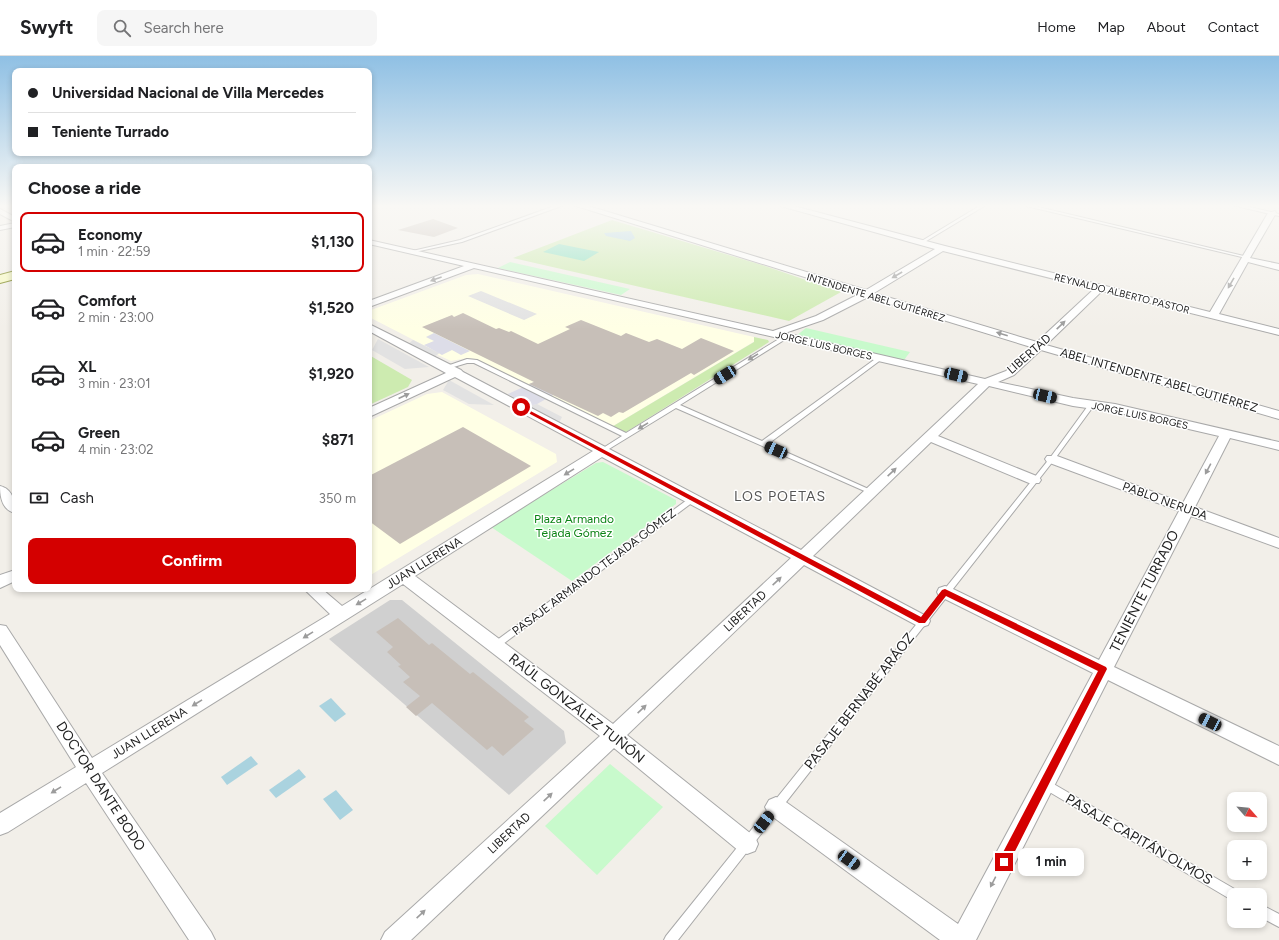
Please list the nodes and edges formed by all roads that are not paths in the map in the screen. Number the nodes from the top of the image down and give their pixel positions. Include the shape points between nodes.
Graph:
1 (386, 246) edge
2 (437, 246) edge
3 (711, 246) edge
4 (936, 246) edge
5 (1197, 246) edge
6 (1254, 246) edge
7 (942, 248) junction
8 (410, 252) junction
9 (1246, 258) junction
10 (472, 266) junction
11 (1279, 267) edge
12 (12, 276) edge
13 (0, 279) edge
14 (1101, 287) junction
15 (865, 293) junction
16 (372, 303) edge
17 (1213, 315) junction
18 (372, 328) edge
19 (1279, 332) edge
20 (774, 333) junction
21 (786, 336) junction
22 (1039, 346) junction
23 (880, 358) junction
24 (452, 370) junction
25 (987, 382) junction
26 (1092, 404) junction
27 (676, 405) junction
28 (372, 411) edge
29 (1279, 415) edge
30 (1226, 434) junction
31 (627, 436) junction
32 (929, 437) junction
33 (763, 444) junction
34 (1279, 446) edge
35 (602, 451) junction
36 (1052, 459) junction
37 (1034, 480) junction
38 (0, 490) edge
39 (871, 492) junction
40 (693, 499) junction
41 (12, 505) edge
42 (1186, 508) junction
43 (1279, 543) edge
44 (802, 557) junction
45 (12, 576) edge
46 (404, 576) junction
47 (0, 582) edge
48 (315, 592) edge
49 (945, 592) junction
50 (341, 614) junction
51 (922, 621) junction
52 (0, 631) edge
53 (496, 646) junction
54 (1103, 669) junction
55 (614, 736) junction
56 (1279, 756) edge
57 (89, 770) junction
58 (1044, 783) junction
59 (776, 807) junction
60 (0, 825) edge
61 (747, 844) junction
62 (1227, 891) edge
63 (1267, 914) edge
64 (1279, 921) edge
65 (203, 940) edge
66 (393, 940) edge
67 (670, 940) edge
68 (960, 940) edge
69 (963, 940) edge

1 - 8 street, JORGE LUIS BORGES
2 - 8 lane
3 - 15 street, INTENDENTE ABEL GUTIÉRREZ
4 - 7 street, REYNALDO ALBERTO PASTOR
5 - 9 lane
6 - 9 street
7 - 14 street, REYNALDO ALBERTO PASTOR
7 -> 15 street
8 - 10 street, JORGE LUIS BORGES
9 - 11 street
9 -> 17 street
10 -> 16 street
10 - 20 street, JORGE LUIS BORGES
12 - 13 main road
14 - 17 street, REYNALDO ALBERTO PASTOR
22 -> 14 street, LIBERTAD
15 - 20 street via 800,327
22 -> 15 street, INTENDENTE ABEL GUTIÉRREZ
17 - 19 street, REYNALDO ALBERTO PASTOR
18 - 24 street
20 - 21 street, JORGE LUIS BORGES
21 - 23 street, JORGE LUIS BORGES
21 -> 27 lane, JUAN LLERENA
22 - 25 street, LIBERTAD via 1010,373
22 - 29 street, ABEL INTENDENTE ABEL GUTIÉRREZ
23 - 25 street, JORGE LUIS BORGES
23 - 33 lane
28 -> 24 street
24 - 31 lane via 467,361 475,361
24 - 35 street
25 - 26 street, JORGE LUIS BORGES
25 - 32 street, LIBERTAD
26 - 30 street, JORGE LUIS BORGES
26 - 36 lane, PASAJE BERNABÉ ARÁOZ
27 -> 31 lane, JUAN LLERENA
27 - 33 lane
30 - 34 street, JORGE LUIS BORGES
30 -> 42 street, TENIENTE TURRADO
31 - 35 lane, JUAN LLERENA
32 - 37 street
39 -> 32 street, LIBERTAD
33 - 39 lane
35 - 40 street
35 -> 46 street, JUAN LLERENA
36 - 37 lane, PASAJE BERNABÉ ARÁOZ
36 - 42 street, PABLO NERUDA
37 - 49 lane, PASAJE BERNABÉ ARÁOZ
38 - 41 street
39 - 44 street, LIBERTAD
40 - 44 street
40 - 53 lane, PASAJE ARMANDO TEJADA GÓMEZ
42 - 43 street, PABLO NERUDA
42 - 54 street, TENIENTE TURRADO
44 - 51 street
55 -> 44 street, LIBERTAD
45 - 47 street
46 -> 50 street, JUAN LLERENA
46 - 53 street, RAÚL GONZÁLEZ TUÑÓN
48 - 50 street
49 - 51 lane, PASAJE BERNABÉ ARÁOZ
49 - 54 street
50 -> 57 street, JUAN LLERENA
51 - 59 lane, PASAJE BERNABÉ ARÁOZ
52 - 57 street, DOCTOR DANTE BODO
53 - 55 street, RAÚL GONZÁLEZ TUÑÓN
54 - 56 street
54 - 58 street, TENIENTE TURRADO
55 - 61 street, RAÚL GONZÁLEZ TUÑÓN
66 -> 55 street, LIBERTAD
57 -> 60 street, JUAN LLERENA
57 - 65 street, DOCTOR DANTE BODO
58 - 62 lane, PASAJE CAPITÁN OLMOS
58 -> 69 street, TENIENTE TURRADO
59 - 61 lane, PASAJE BERNABÉ ARÁOZ
59 - 68 street
61 - 67 lane, PASAJE BERNABÉ ARÁOZ
63 - 64 lane

